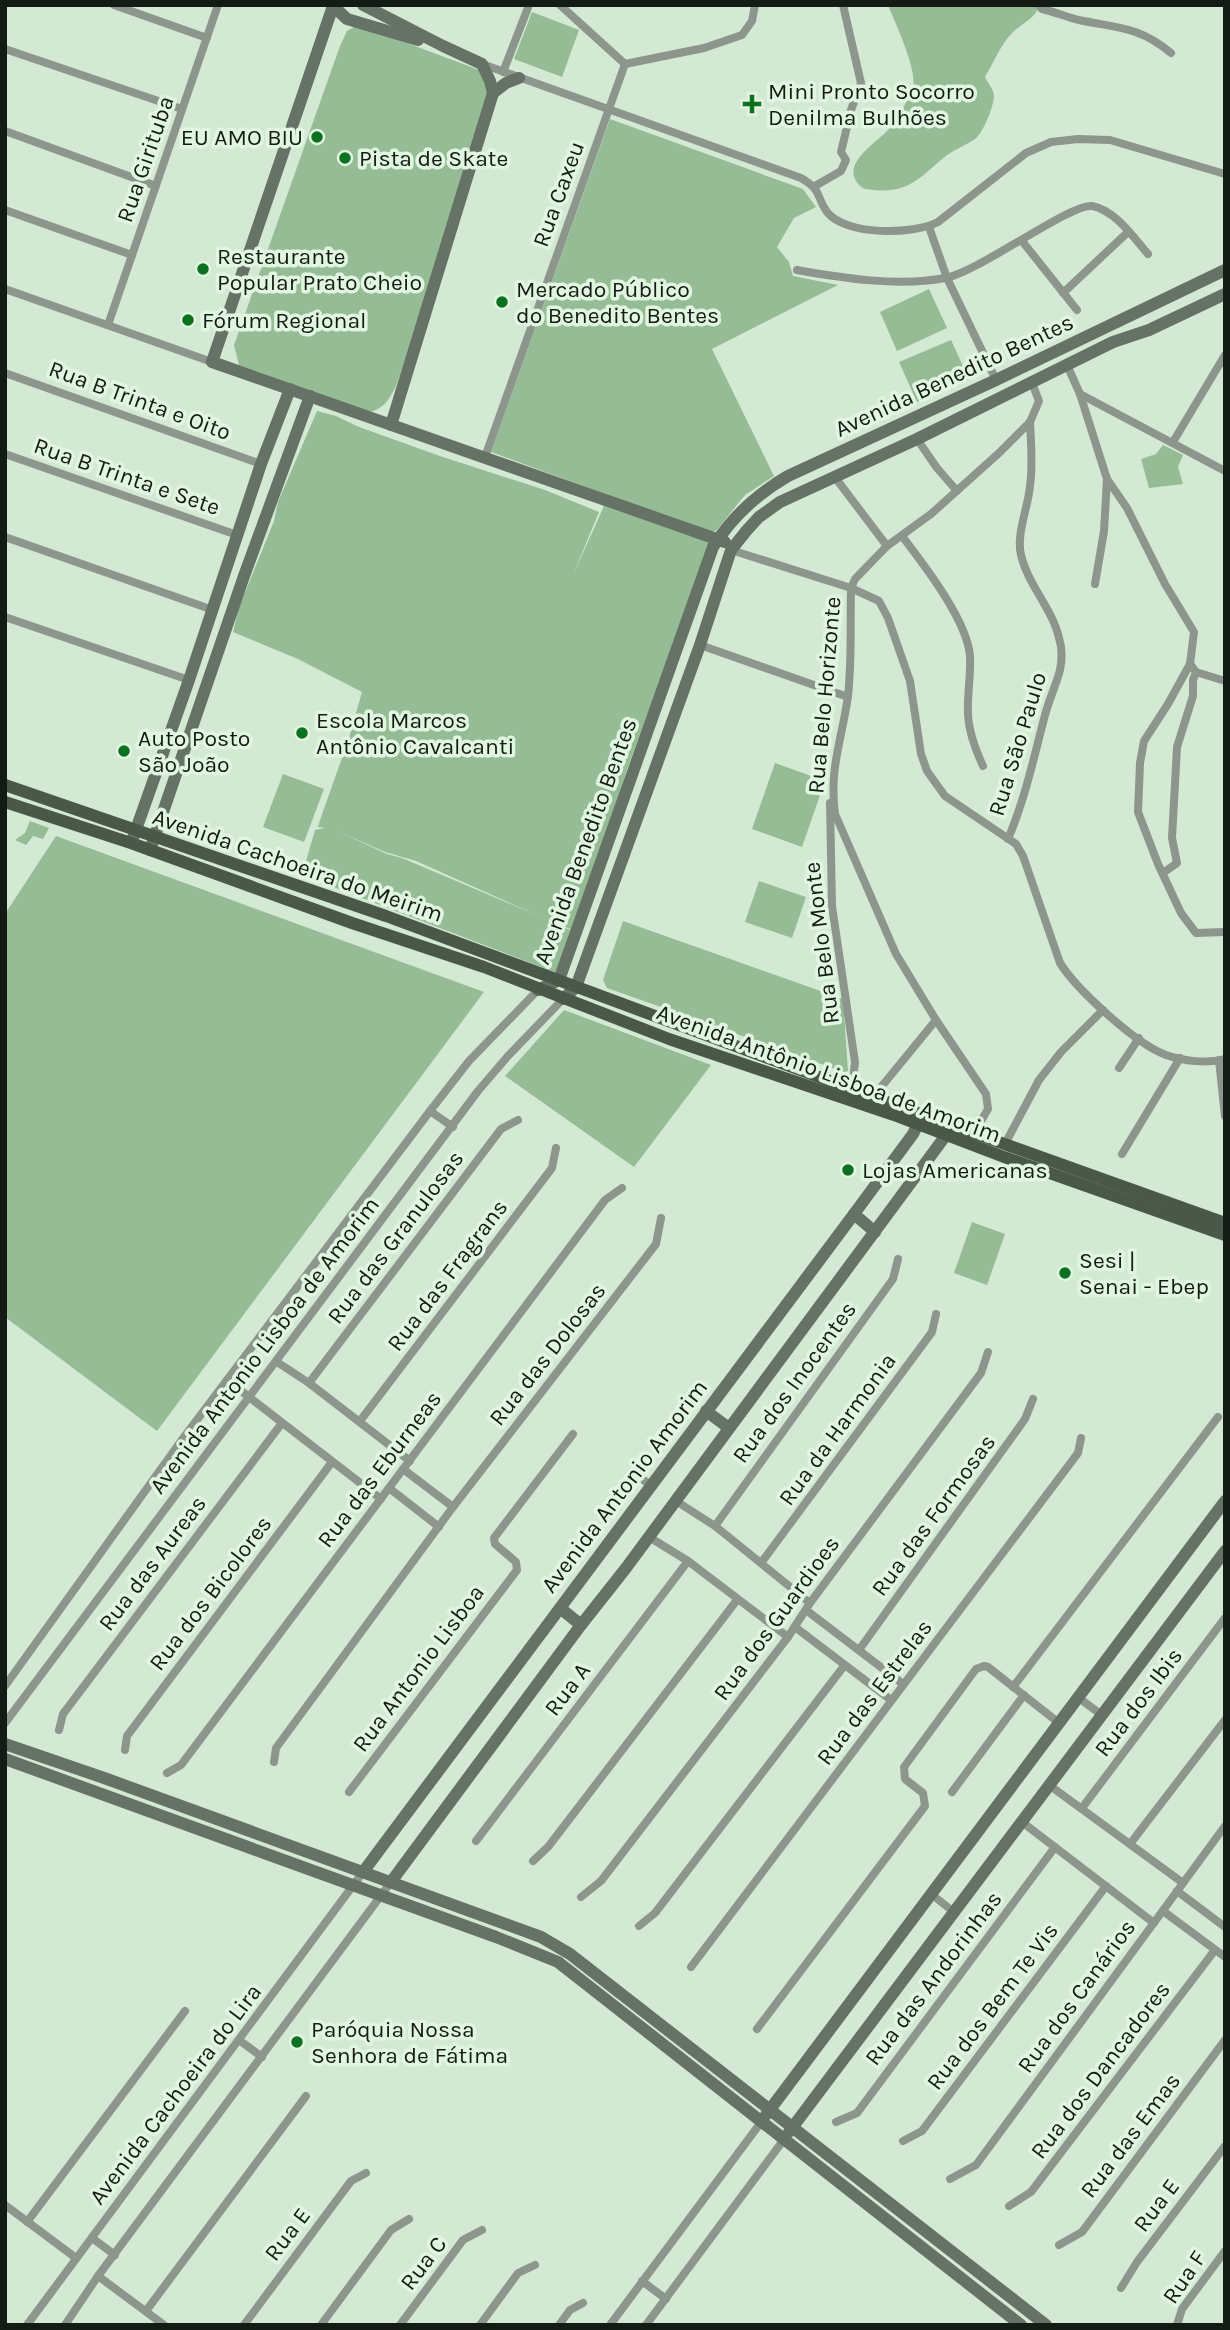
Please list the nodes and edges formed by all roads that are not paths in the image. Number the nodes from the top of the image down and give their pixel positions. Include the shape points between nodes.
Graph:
1 (114, 5) edge
2 (218, 5) edge
3 (333, 5) edge
4 (363, 5) edge
5 (529, 5) edge
6 (560, 5) edge
7 (755, 5) edge
8 (843, 5) edge
9 (1039, 5) edge
10 (207, 38) junction
11 (443, 47) junction
12 (5, 49) edge
13 (1171, 53) dead end
14 (482, 64) junction
15 (625, 64) junction
16 (503, 72) junction
17 (519, 79) junction
18 (493, 93) junction
19 (182, 109) junction
20 (608, 109) junction
21 (5, 131) edge
22 (1225, 174) edge
23 (156, 186) junction
24 (815, 186) junction
25 (5, 210) edge
26 (929, 227) junction
27 (1128, 232) junction
28 (1022, 241) junction
29 (1149, 254) dead end
30 (132, 255) junction
31 (797, 270) dead end
32 (1225, 270) edge
33 (947, 278) junction
34 (5, 289) edge
35 (1063, 293) junction
36 (1225, 294) edge
37 (1077, 310) dead end
38 (108, 325) junction
39 (1106, 327) junction
40 (1113, 342) junction
41 (1225, 355) edge
42 (212, 362) junction
43 (1067, 365) junction
44 (5, 373) edge
45 (996, 380) junction
46 (1032, 383) junction
47 (289, 389) junction
48 (1080, 394) junction
49 (310, 396) junction
50 (1030, 422) junction
51 (391, 425) junction
52 (917, 439) junction
53 (1173, 442) junction
54 (5, 454) edge
55 (485, 457) junction
56 (261, 464) junction
57 (1225, 471) edge
58 (834, 477) junction
59 (1107, 479) junction
60 (957, 491) junction
61 (237, 535) junction
62 (902, 536) junction
63 (5, 537) edge
64 (718, 539) junction
65 (887, 546) junction
66 (733, 547) junction
67 (224, 570) junction
68 (244, 576) junction
69 (1095, 584) dead end
70 (851, 589) junction
71 (213, 610) junction
72 (5, 617) edge
73 (700, 645) junction
74 (1190, 664) junction
75 (1196, 672) junction
76 (189, 680) junction
77 (1225, 681) edge
78 (848, 697) junction
79 (983, 766) dead end
80 (5, 785) edge
81 (832, 794) junction
82 (5, 802) edge
83 (133, 837) junction
84 (1008, 839) junction
85 (152, 844) junction
86 (1163, 873) junction
87 (1225, 932) edge
88 (559, 980) junction
89 (576, 987) junction
90 (538, 990) junction
91 (564, 999) junction
92 (1103, 1010) junction
93 (936, 1020) junction
94 (1139, 1038) junction
95 (1181, 1058) junction
96 (1222, 1060) edge
97 (1119, 1068) dead end
98 (852, 1089) junction
99 (873, 1097) junction
100 (430, 1111) junction
101 (1225, 1116) edge
102 (920, 1119) junction
103 (517, 1120) dead end
104 (453, 1127) junction
105 (950, 1130) junction
106 (974, 1132) junction
107 (1004, 1144) junction
108 (555, 1148) dead end
109 (1122, 1154) dead end
110 (622, 1188) dead end
111 (854, 1214) junction
112 (660, 1218) dead end
113 (1225, 1223) edge
114 (875, 1232) junction
115 (1225, 1235) edge
116 (898, 1259) dead end
117 (936, 1314) dead end
118 (988, 1352) dead end
119 (277, 1362) junction
120 (227, 1380) junction
121 (309, 1383) junction
122 (250, 1398) junction
123 (1033, 1399) dead end
124 (706, 1411) junction
125 (1219, 1418) dead end
126 (360, 1421) junction
127 (282, 1423) junction
128 (729, 1428) junction
129 (573, 1434) dead end
130 (1081, 1438) dead end
131 (410, 1461) junction
132 (332, 1462) junction
133 (403, 1469) junction
134 (389, 1488) junction
135 (381, 1499) junction
136 (676, 1501) junction
137 (1225, 1501) edge
138 (453, 1507) junction
139 (715, 1525) junction
140 (439, 1527) junction
141 (649, 1537) junction
142 (1225, 1551) edge
143 (688, 1560) junction
144 (761, 1563) junction
145 (737, 1600) junction
146 (808, 1607) junction
147 (559, 1608) junction
148 (1225, 1618) edge
149 (581, 1625) junction
150 (795, 1627) junction
151 (788, 1637) junction
152 (859, 1650) junction
153 (844, 1666) junction
154 (903, 1685) junction
155 (5, 1686) edge
156 (1013, 1687) junction
157 (1024, 1695) junction
158 (1079, 1698) junction
159 (891, 1700) junction
160 (1103, 1716) junction
161 (1225, 1720) edge
162 (5, 1723) edge
163 (1059, 1723) junction
164 (59, 1730) dead end
165 (5, 1744) edge
166 (125, 1750) dead end
167 (5, 1759) edge
168 (274, 1762) dead end
169 (167, 1773) dead end
170 (1049, 1784) junction
171 (349, 1792) dead end
172 (952, 1792) dead end
173 (1082, 1808) junction
174 (1022, 1822) junction
175 (1225, 1826) edge
176 (476, 1841) dead end
177 (1130, 1844) junction
178 (1055, 1847) junction
179 (533, 1861) dead end
180 (363, 1872) junction
181 (391, 1882) junction
182 (1183, 1883) junction
183 (354, 1885) junction
184 (1106, 1886) junction
185 (1177, 1892) junction
186 (930, 1893) junction
187 (381, 1895) junction
188 (581, 1897) dead end
189 (1163, 1911) junction
190 (955, 1913) junction
191 (1154, 1923) junction
192 (639, 1926) dead end
193 (1225, 1927) edge
194 (1215, 1950) junction
195 (1225, 1957) edge
196 (691, 1966) dead end
197 (185, 2011) dead end
198 (757, 2029) dead end
199 (239, 2040) junction
200 (1225, 2040) edge
201 (262, 2057) junction
202 (306, 2096) dead end
203 (771, 2109) junction
204 (762, 2120) junction
205 (836, 2122) dead end
206 (793, 2127) junction
207 (785, 2138) junction
208 (903, 2141) dead end
209 (1225, 2146) edge
210 (366, 2172) dead end
211 (950, 2179) dead end
212 (5, 2205) edge
213 (1009, 2206) dead end
214 (409, 2219) dead end
215 (27, 2221) junction
216 (482, 2230) dead end
217 (92, 2238) junction
218 (1059, 2245) dead end
219 (1225, 2251) edge
220 (114, 2255) junction
221 (76, 2258) junction
222 (535, 2264) dead end
223 (98, 2276) junction
224 (642, 2281) junction
225 (1121, 2288) dead end
226 (666, 2299) junction
227 (583, 2303) dead end
228 (146, 2312) junction
229 (27, 2325) edge
230 (65, 2325) edge
231 (164, 2325) edge
232 (244, 2325) edge
233 (321, 2325) edge
234 (400, 2325) edge
235 (480, 2325) edge
236 (559, 2325) edge
237 (610, 2325) edge
238 (646, 2325) edge
239 (1021, 2325) edge
240 (1046, 2325) edge
241 (1177, 2325) edge

1 - 10 street
2 - 10 street, Rua Girituba
3 - 11 street via 348,19
3 - 42 street
4 - 11 street
5 - 16 street
6 - 15 street
7 - 15 street via 752,21 742,35
8 - 24 street via 861,83 841,152 846,160 841,171
9 - 13 street via 1077,19 1136,30
10 - 19 street, Rua Girituba
11 - 14 street
12 - 19 street
14 - 16 street
14 - 18 street
15 - 20 street, Rua Caxeu
16 - 17 street
17 - 18 street
17 - 20 street
18 - 51 street
19 - 23 street, Rua Girituba
20 - 24 street
20 - 55 street, Rua Caxeu
21 - 23 street
22 - 26 street via 1110,140 1051,142 1026,153
23 - 30 street, Rua Girituba
24 - 26 street via 827,212 837,220 900,232
25 - 30 street
26 - 33 street
27 - 28 street via 1101,209 1089,205
27 - 29 street
27 - 35 street
28 - 33 street
28 - 35 street
30 - 38 street, Rua Girituba
31 - 33 street via 845,278
32 - 39 street, Avenida Benedito Bentes
33 - 45 street
34 - 38 street
35 - 37 street
36 - 40 street, Avenida Benedito Bentes
38 - 42 street
39 - 40 street
39 - 45 street, Avenida Benedito Bentes
40 - 43 street, Avenida Benedito Bentes
41 - 53 street
42 - 47 street
43 - 46 street, Avenida Benedito Bentes
43 - 48 street
44 - 56 street, Rua B Trinta e Oito
45 - 64 street, Avenida Benedito Bentes via 774,484 743,509
46 - 50 street via 1039,401
46 - 52 street, Avenida Benedito Bentes
47 - 49 street
47 - 56 street
48 - 53 street
48 - 59 street
49 - 51 street
49 - 68 street
50 - 60 street, Rua Belo Horizonte
50 - 84 street, Rua São Paulo via 1031,486 1021,555 1053,621 1061,657
51 - 55 street
52 - 58 street, Avenida Benedito Bentes
52 - 60 street
53 - 57 street
54 - 61 street, Rua B Trinta e Sete
55 - 64 street
56 - 61 street
58 - 65 street
58 - 66 street, Avenida Benedito Bentes via 780,502 759,517
59 - 69 street
59 - 74 street via 1190,622 1194,641
60 - 62 street, Rua Belo Horizonte
61 - 67 street
62 - 65 street, Rua Belo Horizonte
62 - 79 street via 961,626 970,654 968,714
63 - 71 street
64 - 66 street
64 - 88 street, Avenida Benedito Bentes
65 - 70 street, Rua Belo Horizonte
66 - 70 street
66 - 73 street, Avenida Benedito Bentes
67 - 68 street
67 - 71 street
68 - 85 street
70 - 78 street, Rua Belo Horizonte
70 - 84 street via 879,601 888,618 911,681 927,771 945,796
71 - 76 street
72 - 76 street
73 - 78 street
73 - 89 street, Avenida Benedito Bentes
74 - 75 street
74 - 86 street via 1144,741 1140,763 1138,812
75 - 77 street
75 - 86 street via 1177,747 1172,838 1177,863
76 - 83 street
78 - 81 street, Rua Belo Horizonte
80 - 83 main road, Avenida Cachoeira do Meirim
81 - 93 street, Rua Belo Horizonte via 835,814 873,905
81 - 98 street, Rua Belo Monte via 831,897 855,1062
82 - 83 main road, Avenida Cachoeira do Meirim
83 - 85 main road, Avenida Cachoeira do Meirim
84 - 92 street, Rua São Paulo via 1023,856 1060,963
85 - 88 main road, Avenida Cachoeira do Meirim via 386,916
85 - 90 main road, Avenida Cachoeira do Meirim
86 - 87 street via 1181,913 1196,933
88 - 89 main road, Avenida Cachoeira do Meirim
88 - 90 street, Avenida Benedito Bentes
89 - 91 street, Avenida Benedito Bentes
89 - 98 main road, Avenida Antônio Lisboa de Amorim
90 - 91 main road, Avenida Antônio Lisboa de Amorim
90 - 100 street, Avenida Antonio Lisboa de Amorim via 469,1061
91 - 102 main road, Avenida Antônio Lisboa de Amorim via 669,1039
91 - 104 street, Avenida Antonio Lisboa de Amorim via 507,1057
92 - 94 street, Rua São Paulo
92 - 107 street via 1039,1080
93 - 99 street
93 - 106 street, Rua Belo Horizonte via 989,1100
94 - 95 street, Rua São Paulo via 1165,1055
94 - 97 street
95 - 96 street, Rua São Paulo
95 - 109 street
96 - 101 street, Rua São Paulo
98 - 99 main road, Avenida Antônio Lisboa de Amorim
99 - 102 main road, Avenida Antônio Lisboa de Amorim
100 - 104 street
100 - 120 street, Avenida Antonio Lisboa de Amorim
102 - 105 main road, Avenida Antônio Lisboa de Amorim
102 - 111 street, Avenida Antonio Amorim
103 - 121 street, Rua das Granulosas via 501,1129
104 - 119 street, Avenida Antonio Lisboa de Amorim
105 - 106 main road, Avenida Antônio Lisboa de Amorim
105 - 114 street
105 - 115 main road, Avenida Antônio Lisboa de Amorim
106 - 107 main road, Avenida Antônio Lisboa de Amorim
107 - 113 main road, Avenida Antônio Lisboa de Amorim
108 - 126 street, Rua das Fragrans via 552,1168
110 - 131 street, Rua das Eburneas via 604,1200
111 - 114 street
111 - 124 street, Avenida Antonio Amorim
112 - 138 street, Rua das Dolosas via 656,1244
114 - 128 street
116 - 139 street, Rua dos Inocentes via 893,1279
117 - 144 street, Rua da Harmonia via 932,1332
118 - 146 street, Rua dos Guardioes via 981,1373
119 - 121 street
119 - 122 street, Avenida Antonio Lisboa de Amorim
120 - 122 street
120 - 155 street, Avenida Antonio Lisboa de Amorim
121 - 126 street
122 - 127 street
122 - 162 street, Avenida Antonio Lisboa de Amorim
123 - 152 street, Rua das Formosas via 1025,1419
124 - 128 street
124 - 147 street, Avenida Antonio Amorim via 646,1481
125 - 156 street
126 - 131 street
127 - 132 street
127 - 164 street, Rua das Aureas via 63,1714
128 - 136 street
129 - 171 street, Rua Antonio Lisboa via 494,1538 517,1567
130 - 154 street, Rua das Estrelas via 1078,1452
131 - 133 street, Rua das Eburneas
132 - 135 street
132 - 166 street, Rua dos Bicolores via 127,1735
133 - 134 street, Rua das Eburneas
133 - 138 street
134 - 135 street, Rua das Eburneas
134 - 140 street
135 - 169 street, Rua das Eburneas via 181,1765
136 - 139 street
136 - 141 street
137 - 158 street
138 - 140 street, Rua das Dolosas
139 - 144 street
140 - 168 street, Rua das Dolosas via 276,1748
141 - 143 street
141 - 149 street
142 - 160 street
143 - 145 street
143 - 176 street, Rua A
144 - 146 street
145 - 151 street
145 - 179 street
146 - 150 street, Rua dos Guardioes
146 - 152 street
147 - 149 street
147 - 180 street, Avenida Antonio Amorim
148 - 173 street, Rua dos Ibis
149 - 181 street
150 - 151 street, Rua dos Guardioes
150 - 153 street
151 - 188 street, Rua dos Guardioes via 601,1881
152 - 154 street
153 - 159 street
153 - 192 street via 655,1913
154 - 159 street, Rua das Estrelas
156 - 157 street
156 - 198 street via 988,1667 980,1667 904,1767 905,1779 926,1797 925,1806
157 - 163 street
157 - 172 street
158 - 160 street
158 - 163 street
159 - 196 street, Rua das Estrelas
160 - 170 street
161 - 177 street
163 - 186 street
165 - 180 street
167 - 183 street
170 - 173 street
170 - 174 street
173 - 177 street
174 - 178 street
174 - 190 street
175 - 182 street, Rua dos Canários
177 - 182 street
178 - 184 street
178 - 205 street, Rua das Andorinhas via 857,2113
180 - 181 street
180 - 183 street, Avenida Cachoeira do Lira
181 - 187 street, Avenida Cachoeira do Lira
181 - 203 street via 541,1937 570,1954
182 - 185 street, Rua dos Canários
183 - 187 street
183 - 199 street, Avenida Cachoeira do Lira
184 - 191 street
184 - 208 street, Rua dos Bem Te Vis via 922,2131
185 - 189 street, Rua dos Canários
185 - 193 street
186 - 190 street
186 - 203 street
187 - 201 street, Avenida Cachoeira do Lira
187 - 204 street via 558,1962
189 - 191 street, Rua dos Canários
189 - 194 street
190 - 206 street
191 - 211 street, Rua dos Canários via 976,2165
194 - 195 street
194 - 213 street, Rua dos Dancadores via 1031,2192
197 - 215 street, Avenida Cachoeira do Lira
199 - 201 street
199 - 217 street, Avenida Cachoeira do Lira
200 - 218 street, Rua das Emas via 1082,2232
201 - 220 street, Avenida Cachoeira do Lira
202 - 228 street
203 - 204 street
203 - 206 street
204 - 207 street
204 - 224 street
206 - 207 street
206 - 240 street
207 - 226 street
207 - 239 street
209 - 225 street, Rua E
210 - 232 street, Rua E via 351,2181
212 - 215 street
214 - 233 street via 391,2230
215 - 221 street
216 - 234 street, Rua C via 463,2240
217 - 220 street
217 - 221 street, Avenida Cachoeira do Lira
219 - 241 street, Rua F via 1182,2309
220 - 223 street, Avenida Cachoeira do Lira
221 - 229 street, Avenida Cachoeira do Lira
222 - 235 street via 518,2273
223 - 228 street
223 - 230 street, Avenida Cachoeira do Lira
224 - 226 street
224 - 237 street
226 - 238 street
227 - 236 street via 570,2310
228 - 231 street

